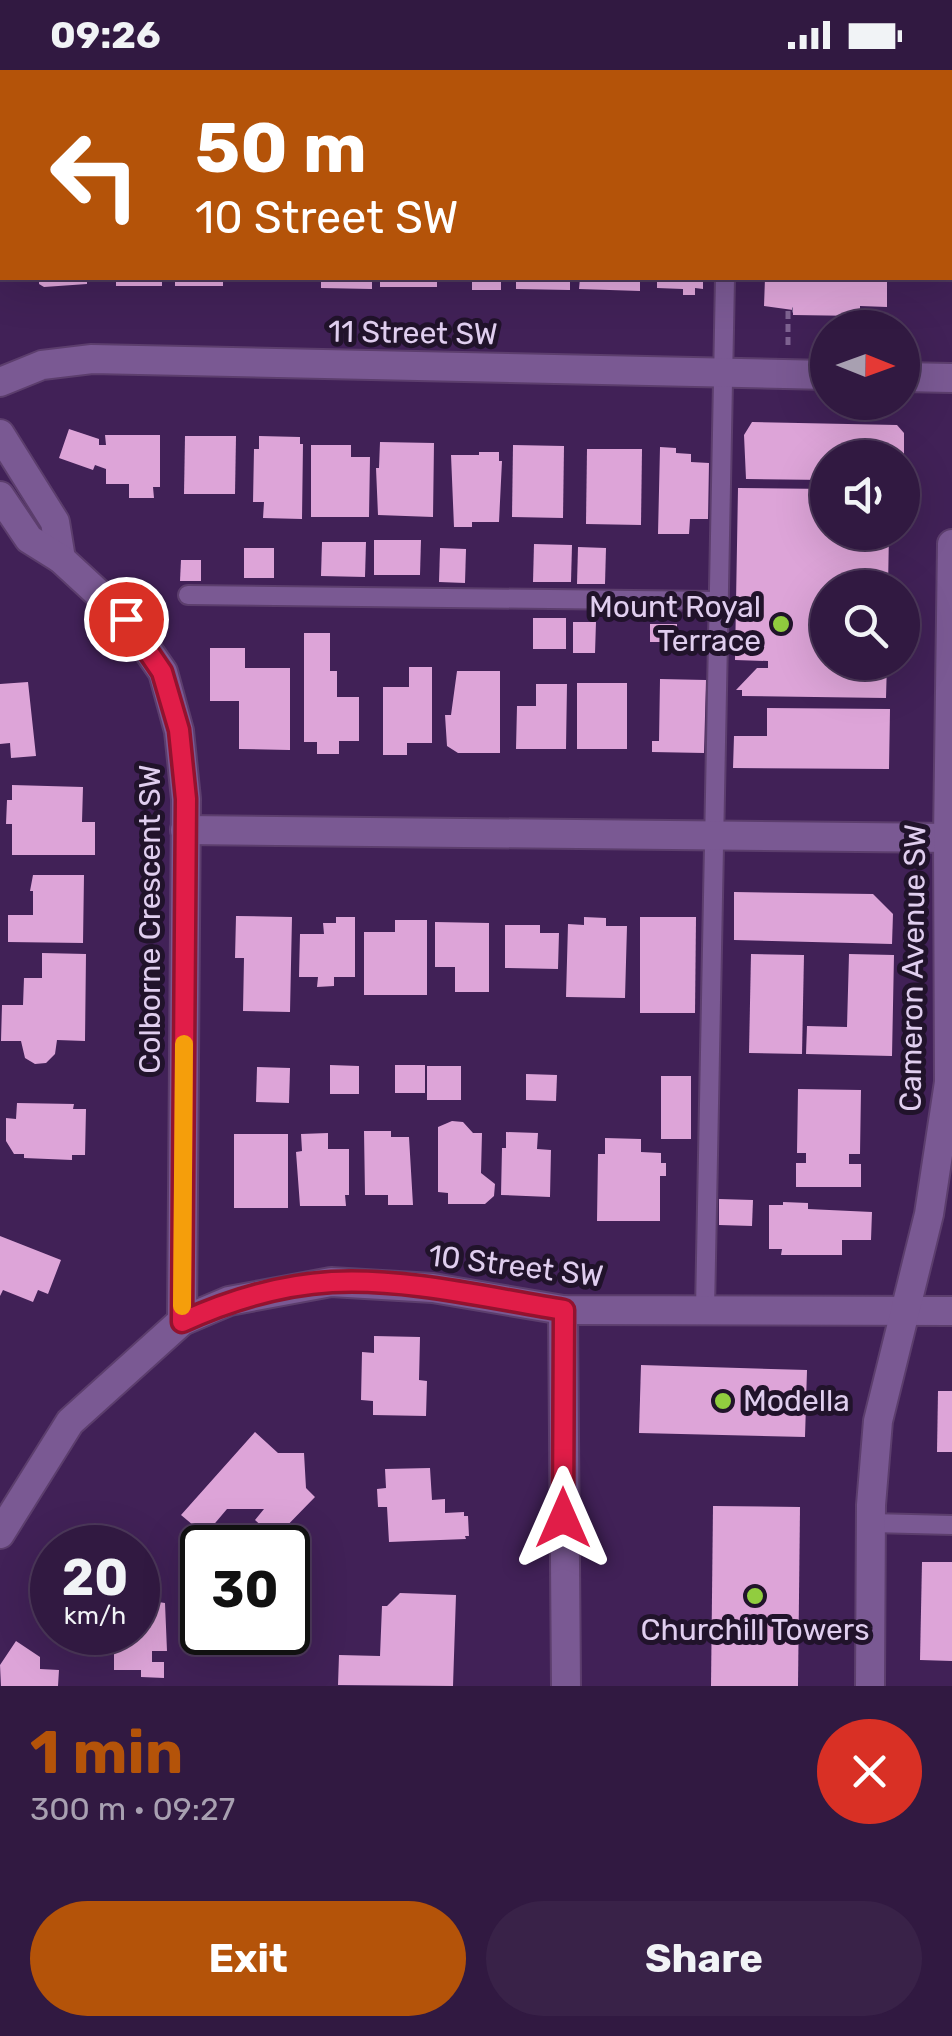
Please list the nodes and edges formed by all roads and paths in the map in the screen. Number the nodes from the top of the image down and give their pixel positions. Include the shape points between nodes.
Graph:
1 (725, 280) edge
2 (794, 310) dead end
3 (788, 345) dead end
4 (723, 372) junction
5 (810, 374) edge
6 (920, 377) edge
7 (952, 378) edge
8 (0, 382) edge
9 (0, 434) edge
10 (4, 505) edge
11 (952, 544) edge
12 (61, 559) junction
13 (188, 595) dead end
14 (718, 600) junction
15 (951, 601) edge
16 (186, 830) junction
17 (714, 837) junction
18 (950, 838) edge
19 (951, 1072) edge
20 (564, 1310) junction
21 (706, 1310) junction
22 (903, 1311) junction
23 (952, 1312) edge
24 (182, 1322) junction
25 (871, 1523) junction
26 (952, 1525) edge
27 (0, 1534) edge
28 (566, 1686) edge
29 (870, 1686) edge

1 - 4 lane
2 - 3 path via 788,310
4 - 5 street, 11 Street SW
4 - 8 street, 11 Street SW via 92,359 42,365
4 - 14 lane
6 - 7 street
9 - 12 street via 55,522
10 - 12 street, Colborne Crescent SW via 29,540
11 - 15 street, Cameron Avenue SW
12 - 16 street, Colborne Crescent SW via 126,619 162,672 179,730
13 - 14 lane
14 - 17 lane
15 - 18 street, Cameron Avenue SW
16 - 17 street
16 - 24 street, Colborne Crescent SW
17 - 18 street
17 - 21 lane
18 - 19 street, Cameron Avenue SW
19 - 22 street, Cameron Avenue SW via 929,1214
20 - 21 street, 10 Street SW
20 - 24 street, 10 Street SW via 432,1288 331,1282 228,1301
20 - 28 street
21 - 22 street, 10 Street SW
22 - 23 street, 10 Street SW
22 - 25 street, Cameron Avenue SW via 878,1421
24 - 27 street, 10 Street SW via 70,1422
25 - 26 lane
25 - 29 street, Cameron Avenue SW

